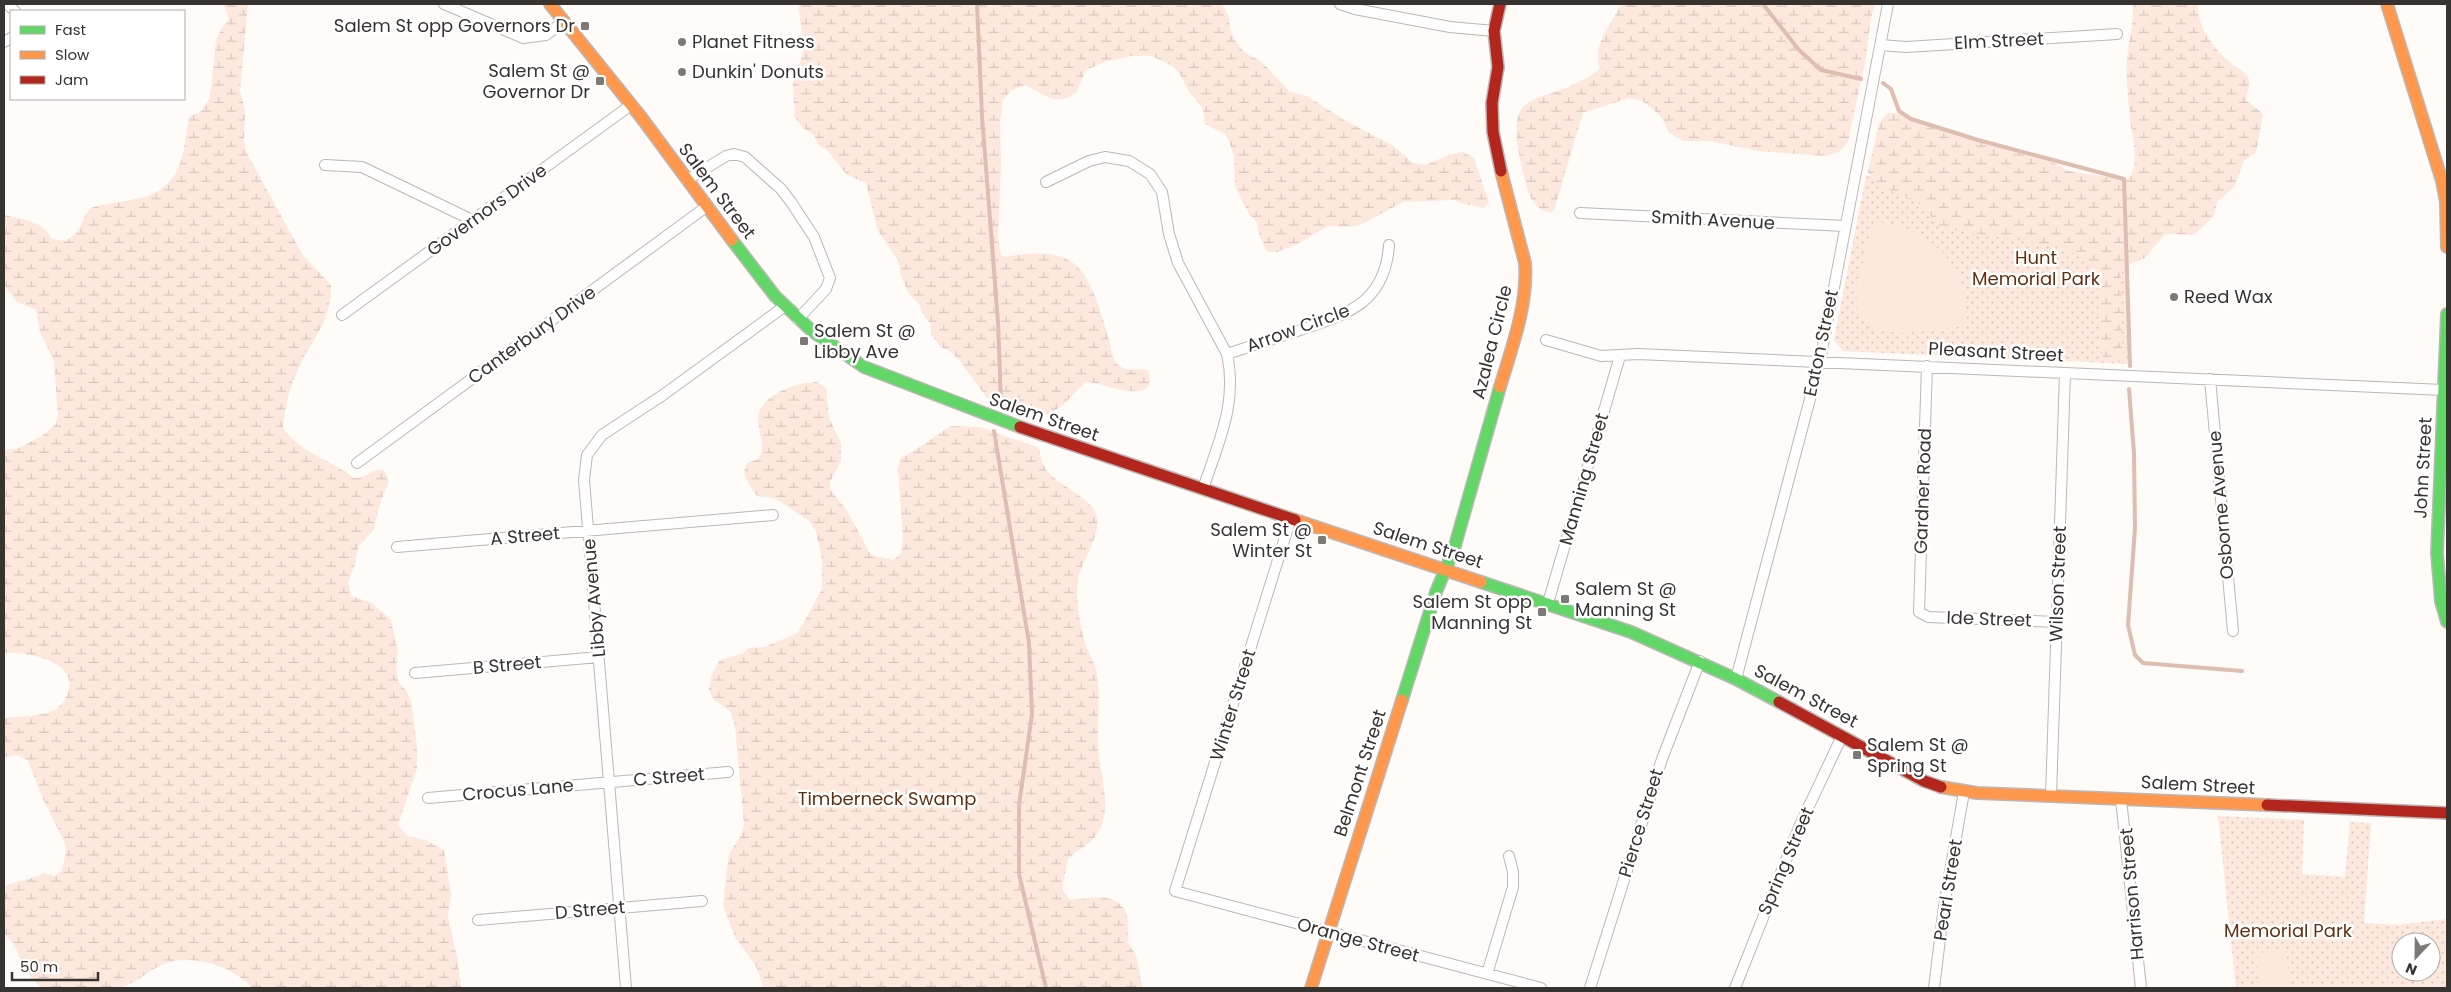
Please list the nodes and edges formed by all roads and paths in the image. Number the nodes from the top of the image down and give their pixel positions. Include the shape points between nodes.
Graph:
1 (444, 4) edge
2 (550, 4) edge
3 (1340, 4) edge
4 (1500, 4) edge
5 (1888, 4) edge
6 (2387, 4) edge
7 (564, 21) junction
8 (1494, 31) junction
9 (2117, 34) dead end
10 (1881, 45) junction
11 (631, 105) junction
12 (325, 165) dead end
13 (687, 180) junction
14 (1046, 182) dead end
15 (2447, 202) edge
16 (706, 207) junction
17 (1580, 213) dead end
18 (472, 220) junction
19 (1846, 226) junction
20 (1389, 245) dead end
21 (2447, 247) edge
22 (785, 306) junction
23 (2447, 314) edge
24 (342, 315) dead end
25 (798, 319) junction
26 (1546, 340) dead end
27 (1226, 354) junction
28 (1620, 356) junction
29 (1820, 361) junction
30 (1927, 366) junction
31 (2065, 372) junction
32 (2210, 379) junction
33 (2446, 390) edge
34 (357, 463) dead end
35 (1203, 489) junction
36 (772, 515) dead end
37 (1291, 518) junction
38 (588, 531) junction
39 (397, 547) dead end
40 (1446, 570) junction
41 (2444, 600) edge
42 (1548, 603) junction
43 (1922, 615) joint
44 (2057, 622) junction
45 (2447, 622) edge
46 (2232, 631) dead end
47 (598, 657) junction
48 (1700, 661) junction
49 (415, 672) dead end
50 (1736, 679) junction
51 (1842, 736) junction
52 (728, 772) dead end
53 (609, 782) junction
54 (1964, 792) junction
55 (2051, 796) junction
56 (428, 798) dead end
57 (2121, 799) junction
58 (2447, 813) edge
59 (1509, 856) dead end
60 (1175, 891) joint
61 (702, 901) dead end
62 (620, 908) junction
63 (478, 920) dead end
64 (1328, 932) junction
65 (1487, 974) junction
66 (626, 988) edge
67 (1312, 988) edge
68 (1541, 988) edge
69 (1590, 988) edge
70 (1735, 988) edge
71 (1934, 988) edge
72 (2141, 988) edge

1 - 7 street via 523,38 546,35
2 - 7 main road, Salem Street
3 - 8 street via 1450,27
4 - 8 main road, Azalea Circle
5 - 10 street, Eaton Street
6 - 15 main road
7 - 11 main road, Salem Street
8 - 40 main road, Azalea Circle via 1498,67 1492,103 1493,132 1523,253 1525,290 1517,329
9 - 10 street, Elm Street via 1906,47
10 - 19 street, Eaton Street
11 - 13 main road, Salem Street
11 - 18 street, Governors Drive
12 - 18 street via 362,167
13 - 16 main road, Salem Street
13 - 25 street via 716,160 737,154 755,166 791,202 814,237 830,278 826,289
14 - 27 street via 1089,161 1105,157 1129,161 1150,174 1162,192 1178,263
15 - 21 main road
16 - 22 main road, Salem Street
16 - 34 street, Canterbury Drive
17 - 19 street, Smith Avenue
18 - 24 street, Governors Drive
19 - 29 street, Eaton Street
20 - 27 street, Arrow Circle via 1383,276 1356,308 1336,318
22 - 25 main road, Salem Street
22 - 38 street, Libby Avenue via 595,442 587,455 584,470
23 - 33 main road, John Street
25 - 35 main road, Salem Street via 848,358 900,383 1055,440
26 - 28 street, Pleasant Street via 1596,355
27 - 35 street via 1230,401
28 - 29 street, Pleasant Street
28 - 42 street, Manning Street
29 - 30 street, Pleasant Street
29 - 50 street, Eaton Street
30 - 31 street, Pleasant Street
30 - 43 street, Gardner Road via 1919,610
31 - 32 street, Pleasant Street
31 - 44 street, Wilson Street
32 - 33 street, Pleasant Street
32 - 46 street, Osborne Avenue
33 - 41 main road, John Street via 2437,538
35 - 37 main road, Salem Street
36 - 38 street, A Street
37 - 40 main road, Salem Street
37 - 60 street, Winter Street
38 - 39 street, A Street
38 - 47 street, Libby Avenue
40 - 42 main road, Salem Street
40 - 64 main road, Belmont Street via 1436,592
41 - 45 main road, John Street
42 - 48 main road, Salem Street
43 - 44 street, Ide Street
44 - 55 street, Wilson Street
47 - 49 street, B Street
47 - 53 street, Libby Avenue
48 - 50 main road, Salem Street
48 - 69 street, Pierce Street via 1664,750
50 - 51 main road, Salem Street
51 - 54 main road, Salem Street via 1924,781
51 - 70 street, Spring Street via 1796,833
52 - 53 street, C Street
53 - 56 street, Crocus Lane
53 - 62 street, Libby Avenue
54 - 55 main road, Salem Street
54 - 71 street, Pearl Street via 1944,906
55 - 57 main road, Salem Street
57 - 58 main road, Salem Street
57 - 72 street, Harrison Street
59 - 65 street via 1513,887
60 - 64 street, Orange Street
61 - 62 street, D Street
62 - 63 street, D Street
62 - 66 street, Libby Avenue
64 - 65 street, Orange Street
64 - 67 main road, Belmont Street
65 - 68 street, Orange Street

